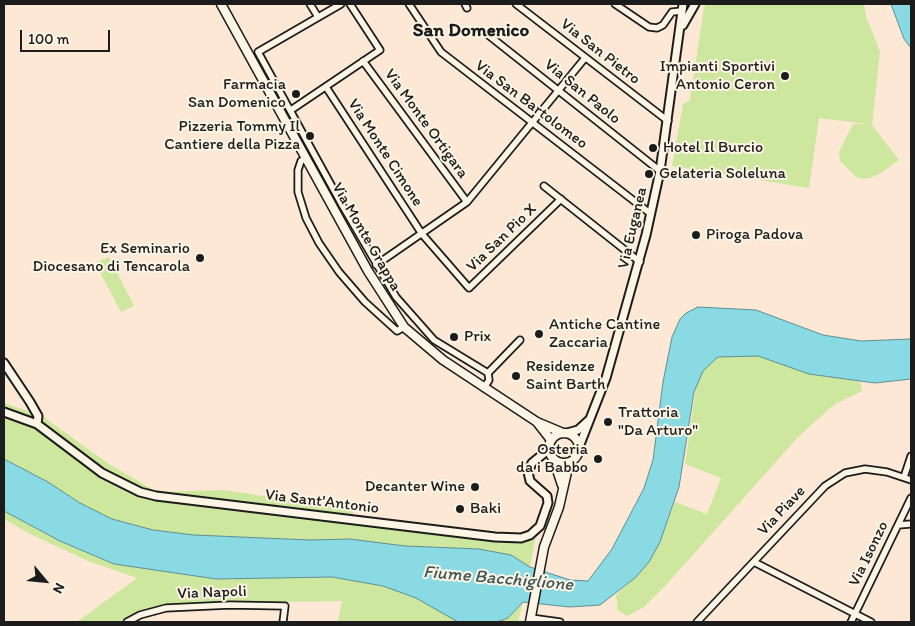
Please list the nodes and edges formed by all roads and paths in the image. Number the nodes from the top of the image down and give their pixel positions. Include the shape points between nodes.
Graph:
1 (221, 4) edge
2 (311, 4) edge
3 (341, 4) edge
4 (350, 4) edge
5 (409, 4) edge
6 (516, 4) edge
7 (615, 4) edge
8 (695, 4) edge
9 (683, 8) edge
10 (318, 17) junction
11 (487, 34) dead end
12 (680, 38) junction
13 (585, 58) junction
14 (363, 61) junction
15 (326, 86) junction
16 (558, 91) junction
17 (291, 110) junction
18 (668, 121) junction
19 (533, 123) junction
20 (307, 139) junction
21 (297, 145) junction
22 (305, 159) junction
23 (660, 171) junction
24 (544, 186) dead end
25 (561, 199) junction
26 (466, 202) junction
27 (346, 213) junction
28 (651, 214) junction
29 (338, 217) junction
30 (422, 234) junction
31 (640, 262) junction
32 (376, 265) junction
33 (404, 327) junction
34 (520, 340) dead end
35 (4, 363) edge
36 (481, 370) junction
37 (488, 373) junction
38 (474, 381) junction
39 (484, 388) junction
40 (4, 412) edge
41 (590, 418) junction
42 (537, 422) junction
43 (38, 424) junction
44 (565, 433) junction
45 (551, 440) junction
46 (579, 447) junction
47 (548, 450) junction
48 (911, 456) edge
49 (538, 458) junction
50 (553, 460) junction
51 (569, 463) junction
52 (904, 477) junction
53 (911, 480) edge
54 (562, 487) junction
55 (911, 498) edge
56 (911, 524) edge
57 (898, 525) junction
58 (754, 562) junction
59 (855, 614) junction
60 (531, 618) edge
61 (127, 622) edge
62 (283, 622) edge
63 (560, 622) edge
64 (697, 622) edge
65 (851, 622) edge
66 (871, 622) edge

1 - 21 main road, Via Monte Grappa
2 - 10 street
3 - 10 street
4 - 14 street via 380,50
5 - 19 street, Via San Bartolomeo via 441,52
6 - 13 street, Via San Pietro
7 - 9 street via 649,27 657,28 672,12
8 - 12 street, Via Euganea via 684,22
9 - 12 street, Via Euganea
10 - 17 street, Via Monte Grappa via 258,52
11 - 16 street, Via San Paolo
12 - 18 street, Via Euganea
13 - 16 street
13 - 18 street, Via San Pietro
14 - 15 street
14 - 26 street, Via Monte Ortigara
15 - 17 street
15 - 30 street, Via Monte Cimone
16 - 19 street
16 - 23 street, Via San Paolo
17 - 20 street, Via Monte Grappa
18 - 23 street, Via Euganea
19 - 26 street
19 - 28 street, Via San Bartolomeo
20 - 21 street
20 - 27 street, Via Monte Grappa
21 - 22 main road, Via Monte Grappa
22 - 29 main road, Via Monte Grappa
22 - 33 street, Via Monte Grappa via 298,170 298,192 306,218 319,243 365,302 397,331
23 - 28 street, Via Euganea
24 - 25 street, Via San Pio X
25 - 30 street, Via San Pio X via 469,288
25 - 31 street, Via San Pio X
26 - 30 street
27 - 29 street
27 - 32 street, Via Monte Grappa
28 - 31 street, Via Euganea
29 - 33 main road, Via Monte Grappa
30 - 32 street
31 - 41 street, Via Euganea via 606,378
32 - 36 street, Via Monte Grappa via 396,297 428,334
33 - 38 main road, Via Monte Grappa via 429,350
34 - 37 street
35 - 43 street via 38,416
36 - 37 street, Via Monte Grappa
36 - 38 street
37 - 39 street via 489,380
38 - 39 main road, Via Monte Grappa
39 - 42 main road, Via Monte Grappa
40 - 43 street, Via Sant'Antonio
41 - 44 street via 578,430
41 - 46 street, Via Euganea
42 - 44 main road, Via Monte Grappa
42 - 45 main road, Via Monte Grappa
43 - 49 street, Via Sant'Antonio via 102,473 156,496 495,538 521,538 536,531 548,503 546,496 528,476 529,467
44 - 45 main road
44 - 46 main road via 575,438
45 - 47 main road
46 - 51 main road, Via Euganea via 576,458
47 - 49 street
47 - 50 main road, Via Euganea
48 - 52 street
49 - 50 street
50 - 51 main road
50 - 54 main road, Via Euganea
51 - 54 main road, Via Euganea
52 - 53 street, Via Piave
52 - 58 street, Via Piave via 865,470 845,473 825,486
54 - 60 main road, Via Euganea via 560,507 544,547
55 - 57 street, Via Isonzo
56 - 57 street
57 - 59 street, Via Isonzo
58 - 59 street
58 - 64 street, Via Piave
59 - 65 street, Via Isonzo
59 - 66 street
60 - 63 street
61 - 62 street, Via Napoli via 166,608 230,605 285,606

